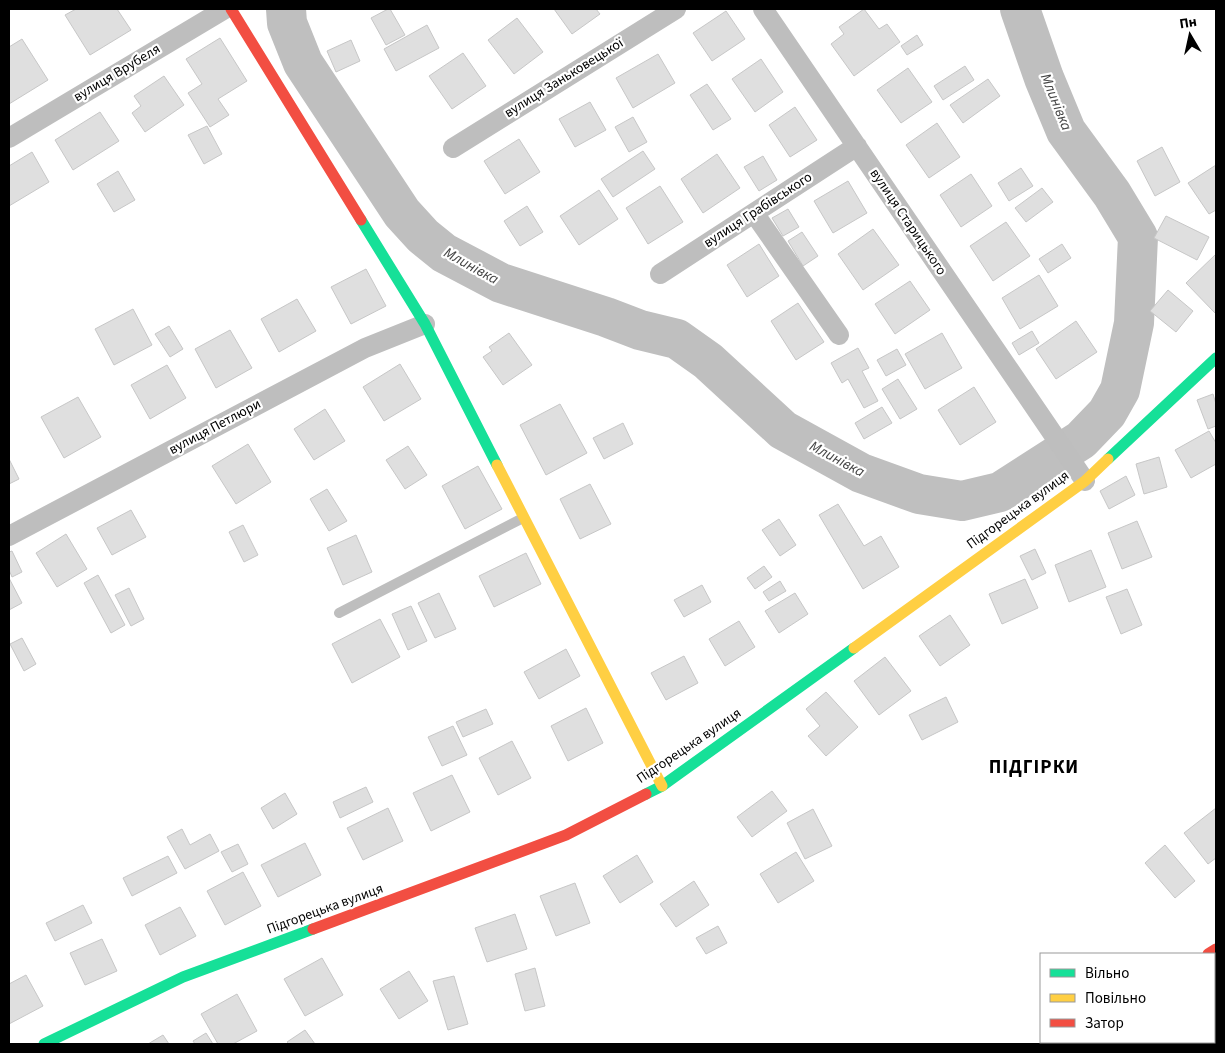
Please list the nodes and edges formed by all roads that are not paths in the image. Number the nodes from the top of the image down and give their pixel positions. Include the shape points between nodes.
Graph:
1 (225, 9) edge
2 (231, 9) edge
3 (676, 9) edge
4 (763, 9) edge
5 (9, 138) edge
6 (857, 146) junction
7 (453, 148) dead end
8 (754, 213) junction
9 (660, 274) dead end
10 (425, 324) junction
11 (838, 335) dead end
12 (1216, 358) edge
13 (1080, 474) junction
14 (524, 518) junction
15 (9, 536) edge
16 (339, 613) dead end
17 (662, 786) junction
18 (44, 1044) edge

1 - 5 street, вулиця Врубеля
2 - 10 street
3 - 7 street, вулиця Заньковецької
4 - 6 street, вулиця Старицького
6 - 8 street, вулиця Грабівського
6 - 13 street, вулиця Старицького
8 - 9 street, вулиця Грабівського
8 - 11 street
10 - 14 street
10 - 15 street, вулиця Петлюри via 365,348
12 - 13 street, Підгорецька вулиця
13 - 17 street, Підгорецька вулиця
14 - 16 lane
14 - 17 street
17 - 18 street, Підгорецька вулиця via 566,834 183,978

